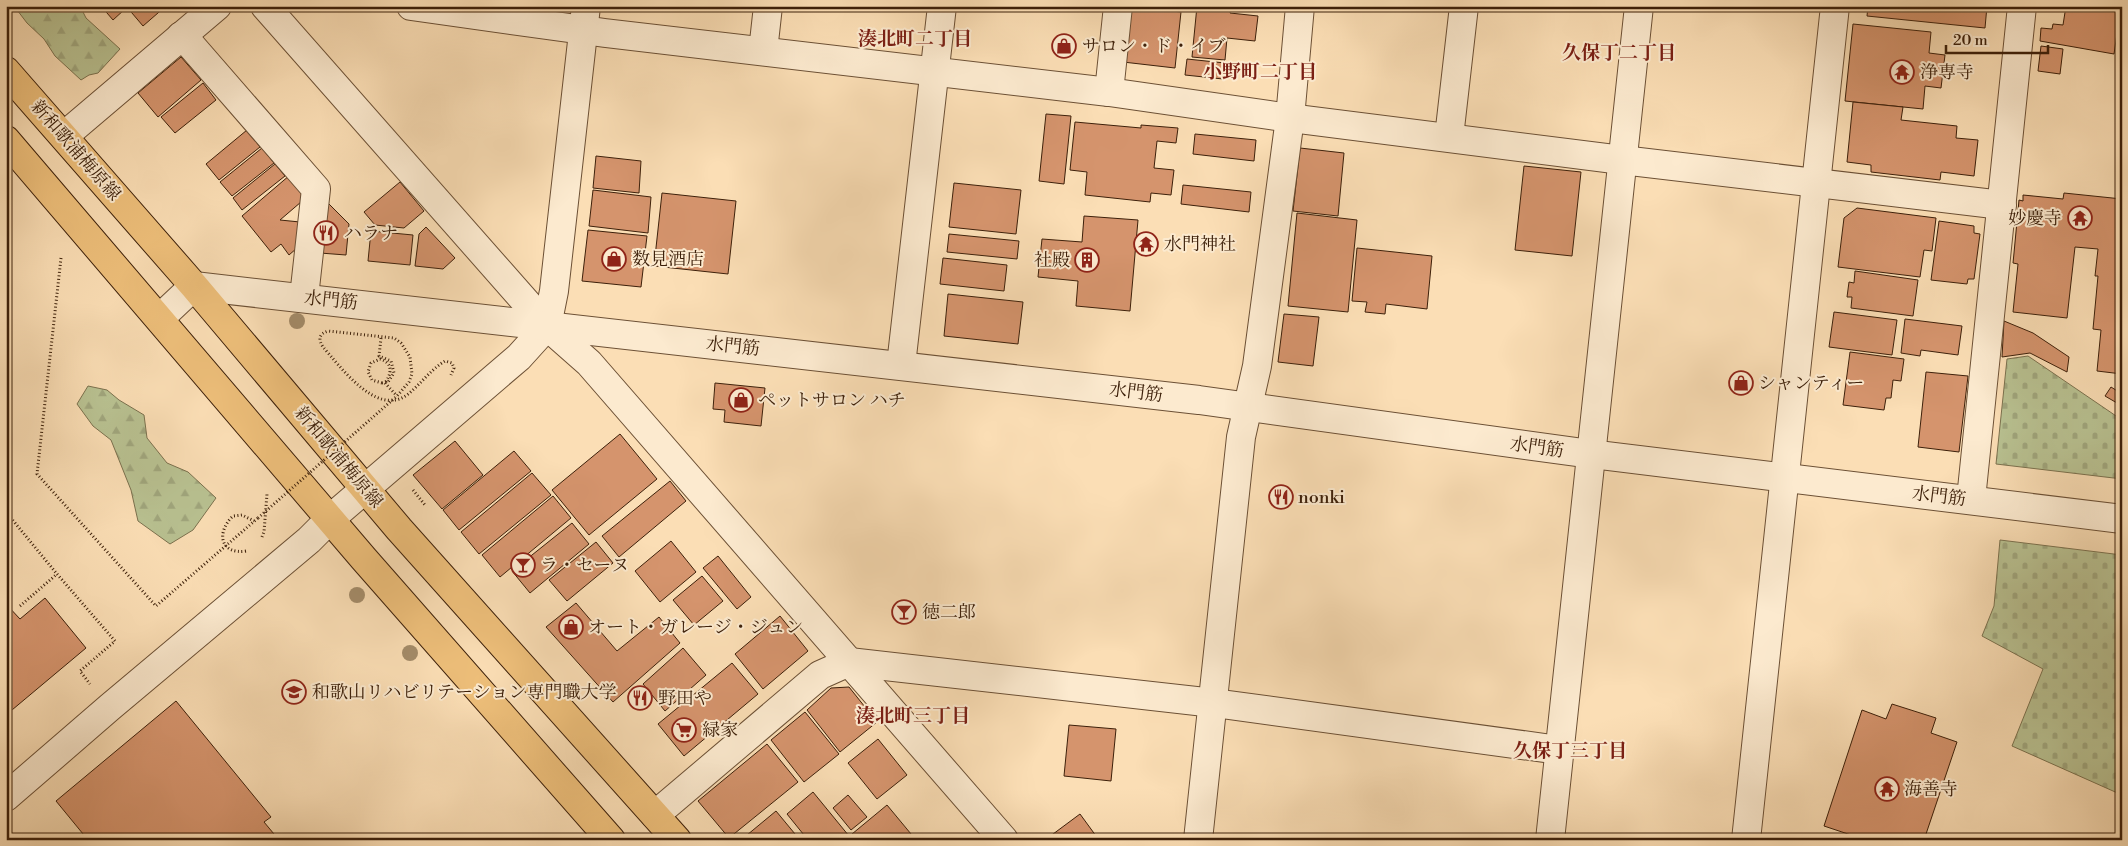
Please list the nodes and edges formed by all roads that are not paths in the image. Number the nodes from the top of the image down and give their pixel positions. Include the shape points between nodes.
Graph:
1 (217, 6) edge
2 (265, 6) edge
3 (412, 6) edge
4 (768, 6) edge
5 (942, 6) edge
6 (1118, 6) edge
7 (1300, 6) edge
8 (1464, 6) edge
9 (1639, 6) edge
10 (1835, 6) edge
11 (2022, 6) edge
12 (585, 18) edge
13 (181, 36) junction
14 (763, 51) junction
15 (6, 71) edge
16 (935, 71) junction
17 (1109, 92) junction
18 (1290, 118) junction
19 (64, 136) junction
20 (1448, 138) junction
21 (6, 140) edge
22 (1622, 160) junction
23 (1815, 182) junction
24 (2002, 205) junction
25 (194, 286) junction
26 (304, 297) junction
27 (160, 318) junction
28 (547, 326) junction
29 (901, 365) junction
30 (1248, 406) junction
31 (1591, 454) junction
32 (1785, 478) junction
33 (366, 488) junction
34 (1971, 499) junction
35 (330, 519) junction
36 (2122, 519) edge
37 (849, 662) junction
38 (1214, 703) junction
39 (1559, 750) junction
40 (6, 797) edge
41 (654, 814) junction
42 (611, 840) edge
43 (677, 840) edge
44 (1004, 840) edge
45 (1198, 840) edge
46 (1550, 840) edge
47 (1746, 840) edge

1 - 13 street
2 - 28 street
3 - 12 street
4 - 14 street
5 - 16 street
6 - 17 street
7 - 18 street
8 - 20 street
9 - 22 street
10 - 23 street
11 - 24 street
12 - 14 street
12 - 28 street via 554,291
13 - 19 street
13 - 26 street via 316,189
14 - 16 street
15 - 19 main road, 新和歌浦梅原線
16 - 17 street
16 - 29 street
17 - 18 street
18 - 20 street
18 - 30 street via 1257,366
19 - 25 main road, 新和歌浦梅原線
20 - 22 street
21 - 27 main road
22 - 23 street
22 - 31 street
23 - 24 street
23 - 32 street
24 - 34 street
25 - 26 street, 水門筋
25 - 27 street
25 - 33 main road, 新和歌浦梅原線
26 - 28 street, 水門筋
27 - 35 main road
28 - 29 street, 水門筋
28 - 33 street via 520,357
28 - 37 street via 589,363
29 - 30 street, 水門筋
30 - 31 street, 水門筋
30 - 38 street via 1241,438
31 - 32 street, 水門筋
31 - 39 street
32 - 34 street, 水門筋
32 - 47 street
33 - 35 street
33 - 41 main road, 新和歌浦梅原線
34 - 36 street, 水門筋
35 - 40 street
35 - 42 main road
37 - 38 street
37 - 41 street via 820,675
37 - 44 street
38 - 39 street
38 - 45 street
39 - 46 street
41 - 43 main road, 新和歌浦梅原線

